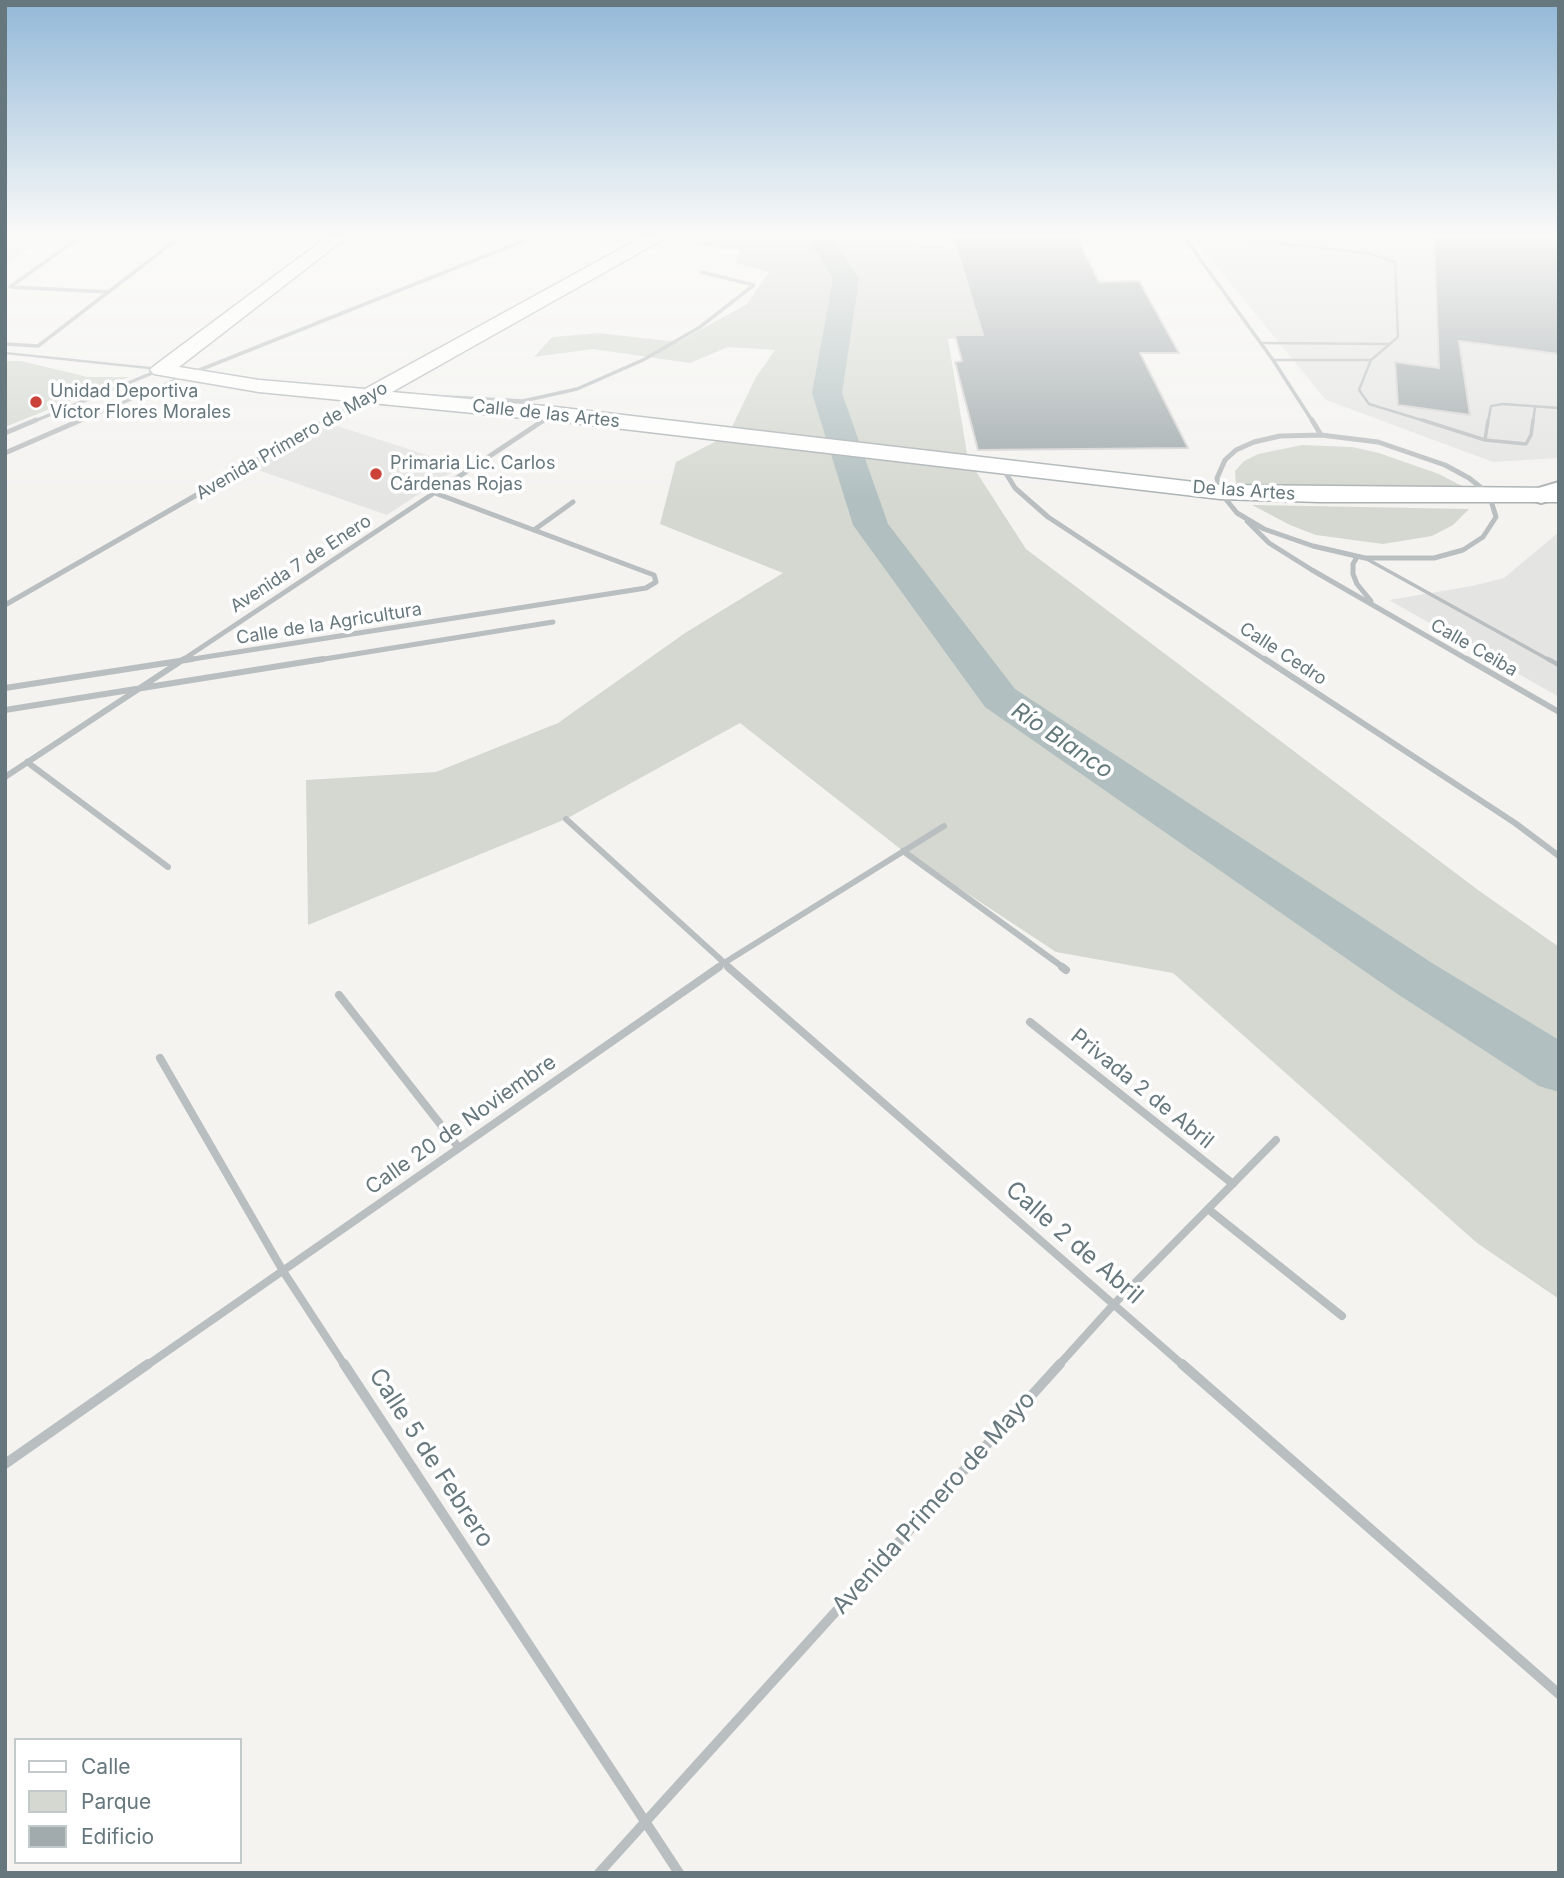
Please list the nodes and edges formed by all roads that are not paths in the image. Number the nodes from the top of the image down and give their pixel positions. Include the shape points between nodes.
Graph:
1 (66, 325) edge
2 (221, 325) edge
3 (313, 325) edge
4 (502, 325) edge
5 (703, 325) edge
6 (1248, 325) edge
7 (1398, 325) edge
8 (1261, 343) junction
9 (5, 344) edge
10 (1390, 344) junction
11 (5, 353) edge
12 (1273, 360) junction
13 (1371, 360) junction
14 (161, 370) junction
15 (187, 375) junction
16 (377, 397) junction
17 (1535, 407) junction
18 (1559, 408) edge
19 (555, 414) junction
20 (5, 433) edge
21 (1321, 435) junction
22 (1485, 440) junction
23 (5, 453) edge
24 (932, 458) joint
25 (1002, 466) junction
26 (1220, 492) junction
27 (435, 493) junction
28 (1489, 494) junction
29 (1554, 494) edge
30 (573, 502) dead end
31 (1245, 518) junction
32 (534, 530) junction
33 (1357, 557) junction
34 (1365, 558) junction
35 (5, 605) edge
36 (1376, 607) junction
37 (553, 622) dead end
38 (179, 662) junction
39 (1559, 665) edge
40 (5, 688) edge
41 (139, 688) junction
42 (5, 710) edge
43 (1559, 712) edge
44 (27, 762) junction
45 (5, 777) edge
46 (566, 819) dead end
47 (944, 826) dead end
48 (903, 851) junction
49 (1559, 856) edge
50 (168, 867) dead end
51 (724, 963) junction
52 (1066, 970) dead end
53 (339, 995) dead end
54 (1030, 1022) dead end
55 (160, 1058) dead end
56 (1276, 1140) dead end
57 (459, 1148) junction
58 (1233, 1184) junction
59 (1208, 1209) junction
60 (284, 1271) junction
61 (1114, 1304) junction
62 (1342, 1316) dead end
63 (5, 1464) edge
64 (1559, 1694) edge
65 (646, 1821) junction
66 (598, 1873) edge
67 (679, 1873) edge

1 - 9 street via 38,346
2 - 14 street
3 - 15 street
4 - 16 street, Avenida Primero de Mayo
5 - 16 street via 577,389 523,401 426,394
6 - 8 street
7 - 10 lane via 1398,337
8 - 10 lane
8 - 12 street
10 - 13 lane
11 - 14 lane
12 - 13 lane
12 - 21 street
13 - 22 lane via 1359,390 1369,404
14 - 15 street, Calle de las Artes
14 - 20 street
15 - 16 street, Calle de las Artes
15 - 23 street
16 - 19 street, Calle de las Artes
16 - 35 street, Avenida Primero de Mayo
17 - 18 lane
17 - 22 lane via 1491,406
17 - 22 lane via 1526,444
19 - 24 street, Calle de las Artes
19 - 27 street, Avenida 7 de Enero
21 - 26 street via 1280,436 1236,450 1217,478
21 - 28 street via 1378,442 1416,454 1469,478
24 - 25 street, De las Artes
25 - 26 street, De las Artes
25 - 49 street, Calle Cedro via 1015,488 1048,517 1493,808
26 - 28 street, De las Artes
26 - 31 street, Calle Ceiba
27 - 32 street
27 - 38 street, Avenida 7 de Enero
28 - 29 street, De las Artes
28 - 34 street via 1496,517 1483,537 1463,550 1400,561
30 - 32 street
31 - 33 street via 1288,538
31 - 36 street, Calle Ceiba via 1269,542
32 - 38 street, Calle de la Agricultura via 654,575 656,582 646,588
33 - 34 street
33 - 36 street, Calle Ceiba via 1353,564 1357,584
34 - 39 lane
36 - 43 street, Calle Ceiba
37 - 41 street, Calle de la Agricultura
38 - 40 street, Calle de la Agricultura
38 - 41 street, Avenida 7 de Enero
41 - 42 street, Calle de la Agricultura
41 - 44 street
44 - 45 street
44 - 50 street
46 - 51 street, Calle 2 de Abril
47 - 48 street, Calle 20 de Noviembre
48 - 51 street, Calle 20 de Noviembre
48 - 52 street
51 - 57 street, Calle 20 de Noviembre
51 - 61 street, Calle 2 de Abril
53 - 57 street
54 - 58 street, Privada 2 de Abril
55 - 60 street, Calle 5 de Febrero
56 - 58 street, Avenida Primero de Mayo
57 - 60 street, Calle 20 de Noviembre
58 - 59 street, Avenida Primero de Mayo
59 - 61 street, Avenida Primero de Mayo
59 - 62 street
60 - 63 street, Calle 20 de Noviembre
60 - 65 street, Calle 5 de Febrero
61 - 64 street, Calle 2 de Abril
61 - 65 street, Avenida Primero de Mayo
65 - 66 street, Avenida Primero de Mayo
65 - 67 street, Calle 5 de Febrero

